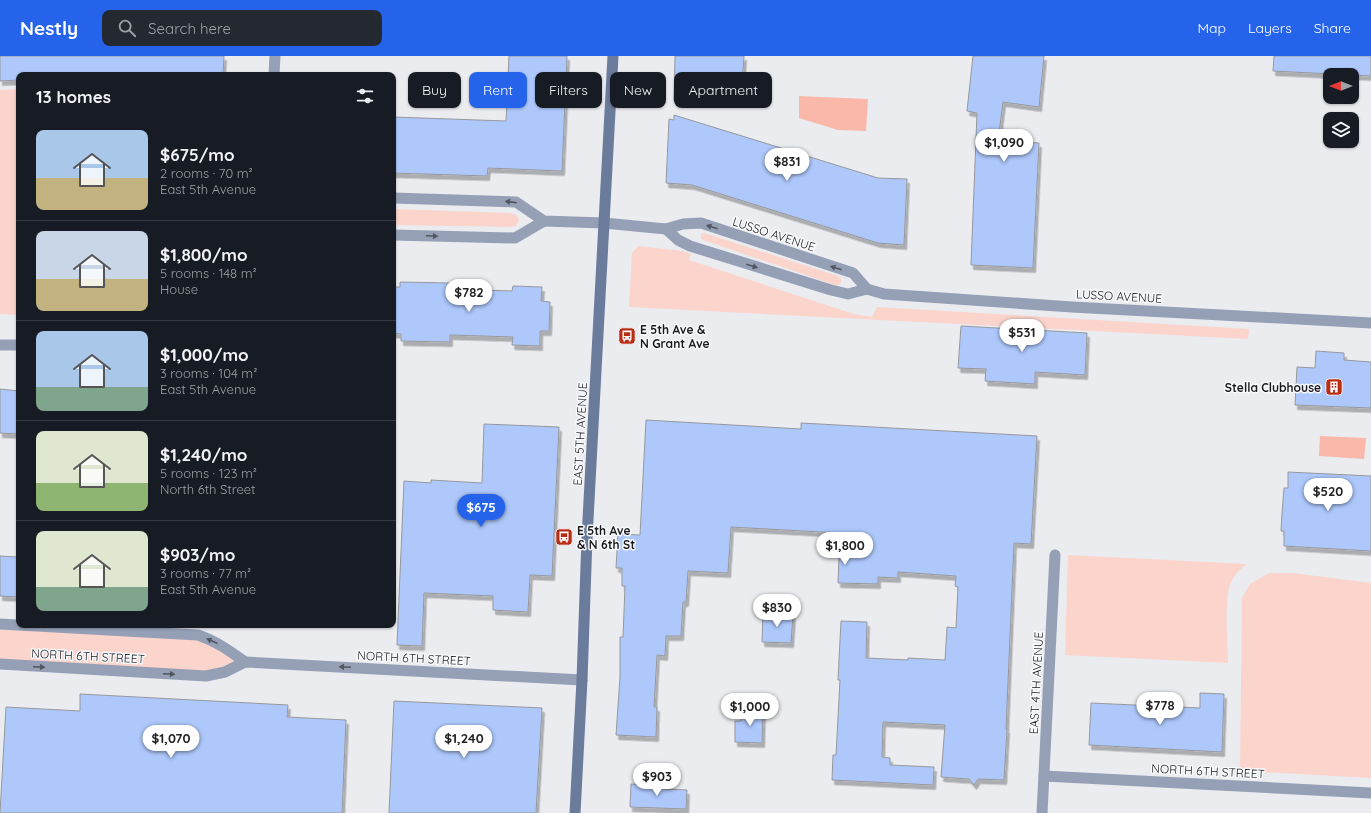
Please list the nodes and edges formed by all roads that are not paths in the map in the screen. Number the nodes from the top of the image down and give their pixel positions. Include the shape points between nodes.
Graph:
1 (275, 56) edge
2 (613, 56) edge
3 (274, 72) edge
4 (396, 198) edge
5 (544, 221) junction
6 (604, 223) junction
7 (666, 229) junction
8 (396, 235) edge
9 (867, 289) junction
10 (1371, 323) edge
11 (0, 345) edge
12 (16, 345) edge
13 (1055, 555) dead end
14 (0, 624) edge
15 (16, 625) edge
16 (72, 628) edge
17 (244, 662) junction
18 (0, 664) edge
19 (582, 680) junction
20 (1044, 776) junction
21 (1371, 793) edge
22 (575, 813) edge
23 (1042, 813) edge

1 - 3 street
2 - 6 main road, EAST 5TH AVENUE
5 -> 4 street via 516,202
5 - 6 street, LUSSO AVENUE
8 -> 5 street via 515,238
6 - 7 street, LUSSO AVENUE
6 - 19 main road, EAST 5TH AVENUE
7 -> 9 street, LUSSO AVENUE via 678,240 690,246 831,290 848,294
9 -> 7 street, LUSSO AVENUE via 852,273 701,223 683,224
9 - 10 street, LUSSO AVENUE via 884,294 1072,307
11 - 12 street
13 - 20 street, EAST 4TH AVENUE
15 -> 14 street
17 -> 16 street via 212,640 198,635
18 -> 17 street, NORTH 6TH STREET via 206,676 225,672
19 -> 17 street, NORTH 6TH STREET
19 - 22 main road, EAST 5TH AVENUE
20 - 21 street, NORTH 6TH STREET
20 - 23 street, EAST 4TH AVENUE

